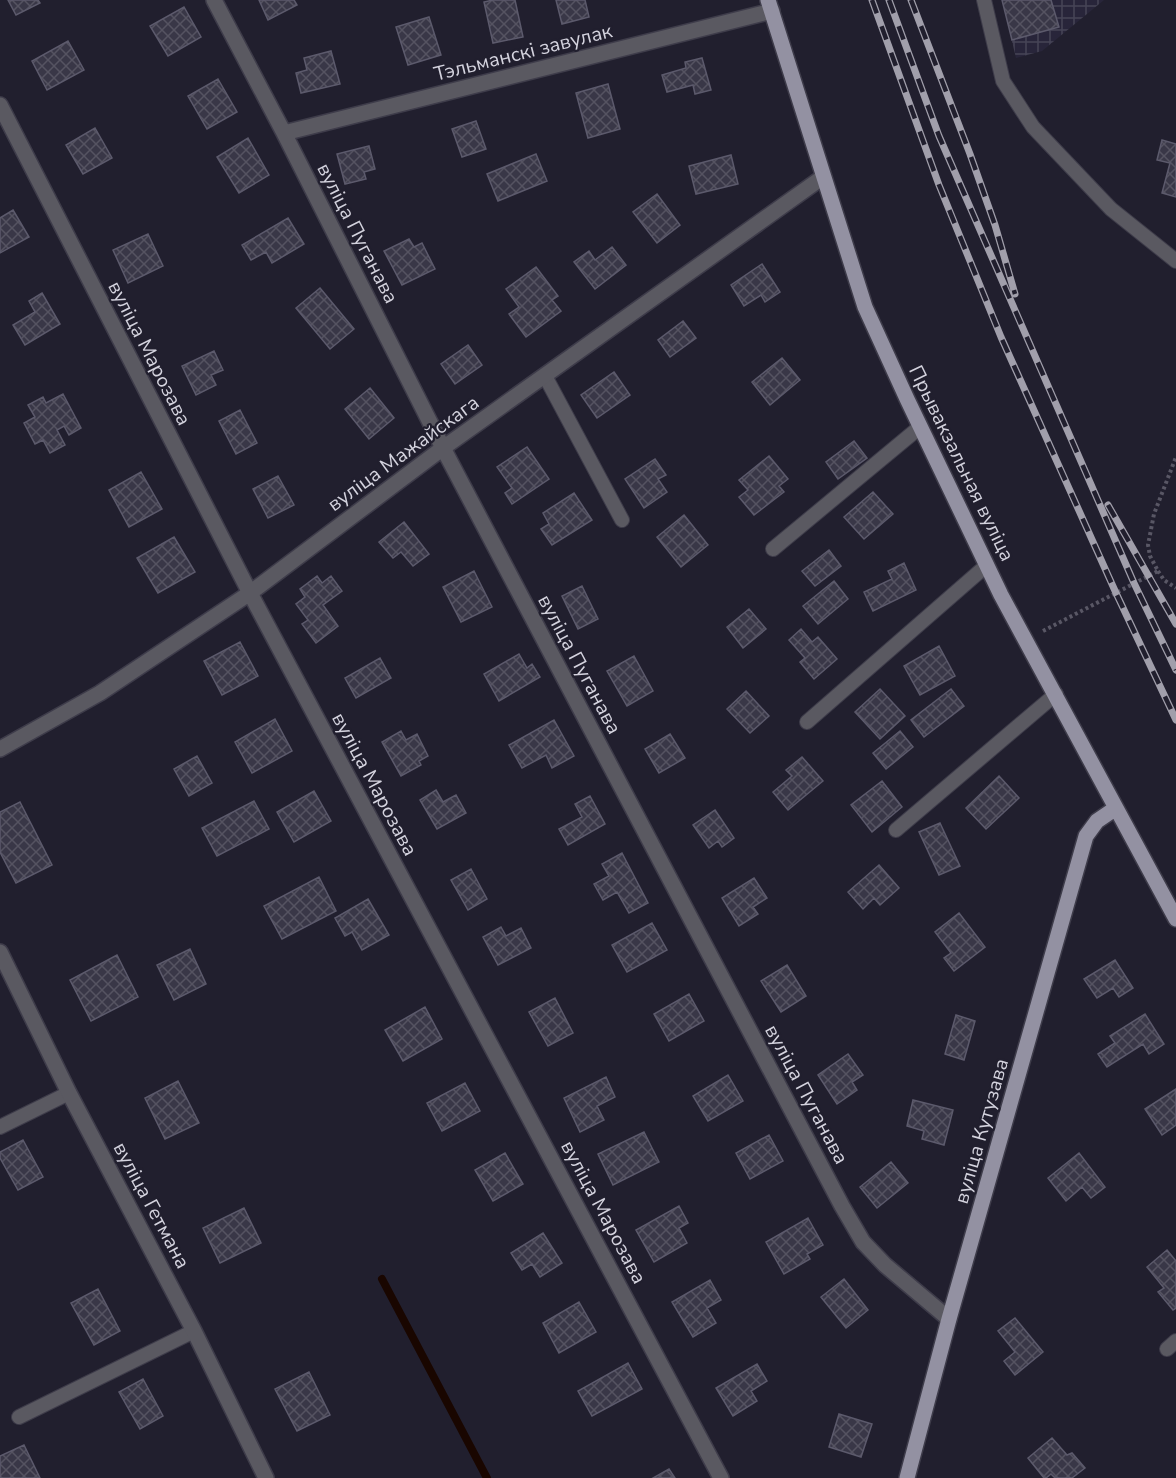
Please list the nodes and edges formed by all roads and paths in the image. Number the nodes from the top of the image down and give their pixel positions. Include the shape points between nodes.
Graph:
1 (214, 0) edge
2 (984, 0) edge
3 (770, 6) edge
4 (0, 105) edge
5 (284, 133) junction
6 (823, 177) junction
7 (1176, 261) edge
8 (545, 376) junction
9 (920, 427) junction
10 (443, 448) junction
11 (1176, 457) edge
12 (622, 520) dead end
13 (773, 549) dead end
14 (987, 565) junction
15 (1158, 571) junction
16 (1176, 588) edge
17 (249, 593) junction
18 (1026, 639) junction
19 (1056, 694) junction
20 (807, 722) dead end
21 (0, 749) edge
22 (1116, 808) junction
23 (896, 830) dead end
24 (1176, 919) edge
25 (0, 952) edge
26 (69, 1093) junction
27 (0, 1127) edge
28 (949, 1319) junction
29 (194, 1331) junction
30 (19, 1417) dead end
31 (266, 1478) edge
32 (721, 1478) edge
33 (907, 1478) edge

1 - 5 street, вуліца Пуганава
2 - 7 lane via 1003,81 1033,127 1111,209
3 - 5 street, Тэльманскі завулак
3 - 6 main road, Прывакзальная вуліца
4 - 17 street, вуліца Марозава
5 - 10 street, вуліца Пуганава
6 - 8 street, вуліца Мажайскага
6 - 9 main road, Прывакзальная вуліца via 865,307
8 - 10 street, вуліца Мажайскага
8 - 12 lane
9 - 13 lane
9 - 14 main road, Прывакзальная вуліца
10 - 17 street, вуліца Мажайскага
10 - 28 street, вуліца Пуганава via 842,1206 863,1242
11 - 15 path via 1154,514 1148,545
14 - 18 main road, Прывакзальная вуліца
14 - 20 lane
15 - 16 path
15 - 18 path
17 - 21 street, вуліца Мажайскага via 100,693
17 - 32 street, вуліца Марозава
18 - 19 main road, Прывакзальная вуліца
19 - 22 main road, Прывакзальная вуліца
19 - 23 lane
22 - 24 main road, Прывакзальная вуліца
22 - 28 main road, вуліца Кутузава via 1097,820 1086,836
25 - 26 street, вуліца Гетмана
26 - 27 lane
26 - 29 street, вуліца Гетмана
28 - 33 main road, вуліца Кутузава
29 - 30 lane
29 - 31 street, вуліца Гетмана

